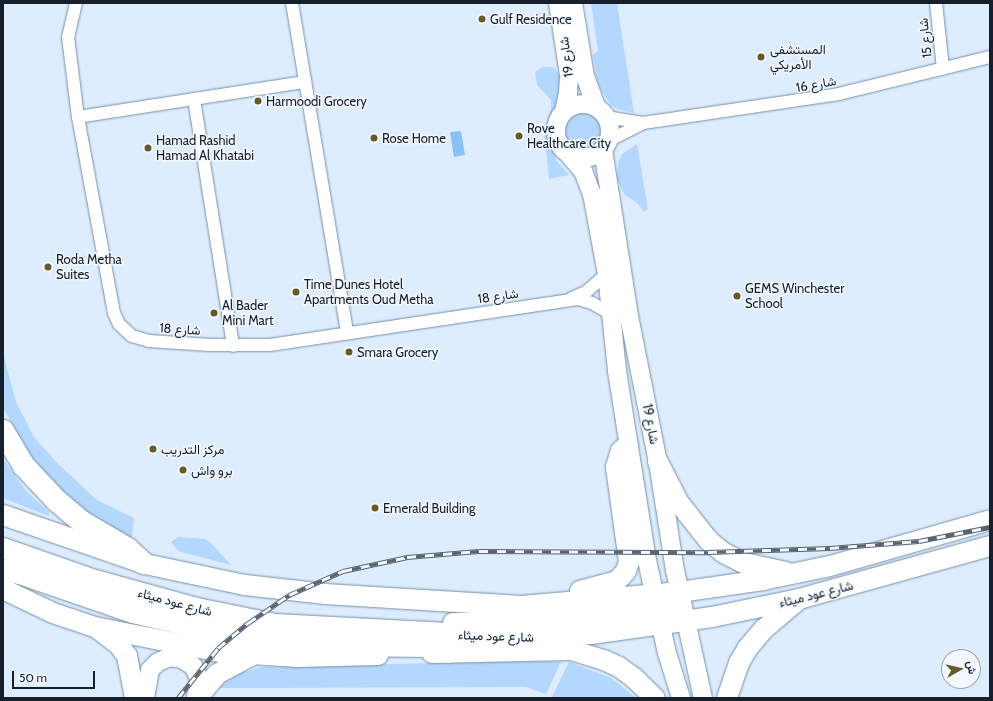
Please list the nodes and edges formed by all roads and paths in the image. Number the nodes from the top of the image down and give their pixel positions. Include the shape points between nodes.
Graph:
1 (76, 3) edge
2 (292, 3) edge
3 (558, 3) edge
4 (573, 3) edge
5 (936, 3) edge
6 (990, 57) edge
7 (943, 69) junction
8 (305, 82) junction
9 (194, 100) junction
10 (564, 112) junction
11 (601, 112) junction
12 (78, 117) junction
13 (644, 123) junction
14 (605, 146) junction
15 (570, 156) junction
16 (607, 274) junction
17 (569, 299) junction
18 (611, 314) junction
19 (346, 333) junction
20 (233, 346) junction
21 (3, 431) edge
22 (628, 445) junction
23 (658, 462) junction
24 (3, 514) edge
25 (990, 520) edge
26 (990, 546) edge
27 (3, 548) edge
28 (143, 563) junction
29 (3, 570) edge
30 (796, 574) junction
31 (3, 589) edge
32 (680, 592) junction
33 (799, 599) junction
34 (544, 605) junction
35 (658, 610) junction
36 (686, 621) junction
37 (95, 627) junction
38 (249, 647) junction
39 (448, 652) joint
40 (135, 698) edge
41 (145, 698) edge
42 (197, 698) edge
43 (655, 698) edge
44 (681, 698) edge
45 (703, 698) edge
46 (727, 698) edge

1 - 12 street, شارع 18 via 68,37
2 - 8 street
3 - 10 main road, شارع 19 via 569,75
4 - 11 main road, شارع 19 via 585,76
5 - 7 street, شارع 15
6 - 7 street, شارع 16
7 - 13 street, شارع 16 via 863,90 803,101
8 - 9 street
8 - 19 street
9 - 12 street
9 - 20 street
10 - 11 main road via 579,104
10 - 15 main road via 556,124 555,132 560,146
11 - 13 street, شارع 16
11 - 14 main road via 610,130
12 - 20 street, شارع 18 via 114,313 119,324 132,336 140,339
13 - 14 street, شارع 16
14 - 15 main road via 588,158
14 - 23 main road, شارع 19 via 629,316
15 - 16 main road, شارع 19 via 577,161 588,182
16 - 17 street, شارع 18 via 586,292
16 - 18 main road, شارع 19
17 - 18 street, شارع 18 via 586,300
17 - 19 street, شارع 18
18 - 22 main road, شارع 19
19 - 20 street, شارع 18 via 286,343
21 - 28 highway via 24,466 56,502 82,522 128,549
22 - 34 main road via 621,451 616,467 630,552 626,571 610,585 563,594
22 - 35 main road, شارع 19
23 - 30 main road via 683,509 709,542 744,563
23 - 32 main road, شارع 19
24 - 28 main road, شارع عود ميثاء
25 - 30 main road, شارع عود ميثاء
26 - 33 main road, شارع عود ميثاء
27 - 35 main road, شارع عود ميثاء via 95,580 241,618 300,627 539,637
28 - 34 main road, شارع عود ميثاء via 206,578 284,591 499,605
29 - 38 highway via 20,573 140,614
30 - 32 main road, شارع عود ميثاء
31 - 37 main road via 53,613
32 - 35 main road, شارع عود ميثاء
32 - 36 main road, شارع 19
33 - 36 main road, شارع عود ميثاء
33 - 46 main road via 764,629 747,649 739,663
34 - 35 main road, شارع عود ميثاء
35 - 36 main road, شارع عود ميثاء
35 - 44 main road, شارع 19
36 - 45 main road, شارع 19
37 - 38 main road via 197,648
37 - 40 main road via 112,638 127,656
38 - 39 highway via 434,646
38 - 42 main road via 217,674
39 - 43 main road via 571,650 619,667
41 - 42 main road via 150,670 158,662 170,658 182,659 192,666 199,678

